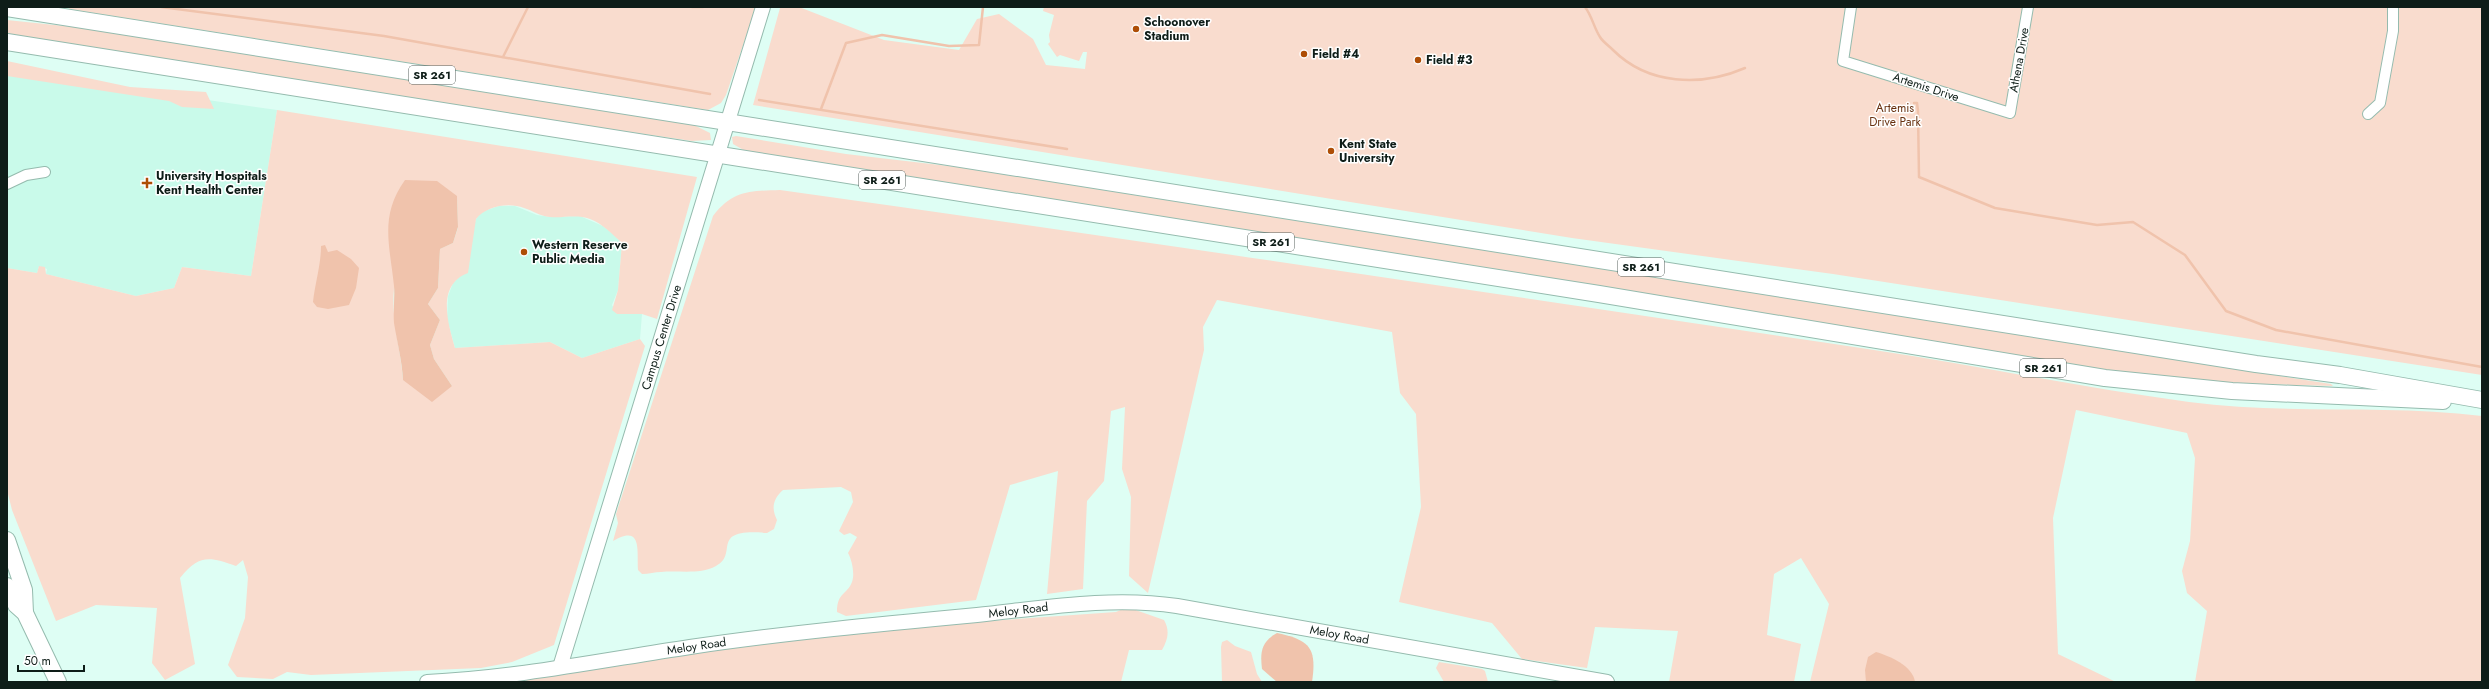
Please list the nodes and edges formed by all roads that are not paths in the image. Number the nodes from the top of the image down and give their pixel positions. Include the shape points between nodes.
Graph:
1 (763, 7) edge
2 (1851, 7) edge
3 (2028, 7) edge
4 (2393, 7) edge
5 (7, 8) edge
6 (7, 42) edge
7 (2010, 113) joint
8 (2368, 114) dead end
9 (727, 122) junction
10 (717, 154) junction
11 (45, 172) dead end
12 (7, 184) edge
13 (2482, 400) edge
14 (2482, 404) edge
15 (7, 540) edge
16 (7, 586) edge
17 (25, 613) junction
18 (560, 667) junction
19 (58, 682) edge
20 (427, 682) edge
21 (1607, 682) edge

1 - 9 street, Campus Center Drive
2 - 7 street, Artemis Drive via 1842,61
3 - 7 street, Athena Drive
4 - 8 street via 2393,31 2380,103
5 - 9 main road, SR 261
6 - 10 main road, SR 261
9 - 10 street, Campus Center Drive
9 - 13 main road, SR 261 via 2256,364 2348,376
10 - 14 main road, SR 261 via 2105,378 2232,391 2360,395
10 - 18 street, Campus Center Drive
11 - 12 street via 26,175
15 - 17 main road via 24,590
16 - 17 main road via 16,605
17 - 19 main road
18 - 20 street, Meloy Road via 475,679
18 - 21 street, Meloy Road via 833,629 1085,604 1135,602 1177,606

